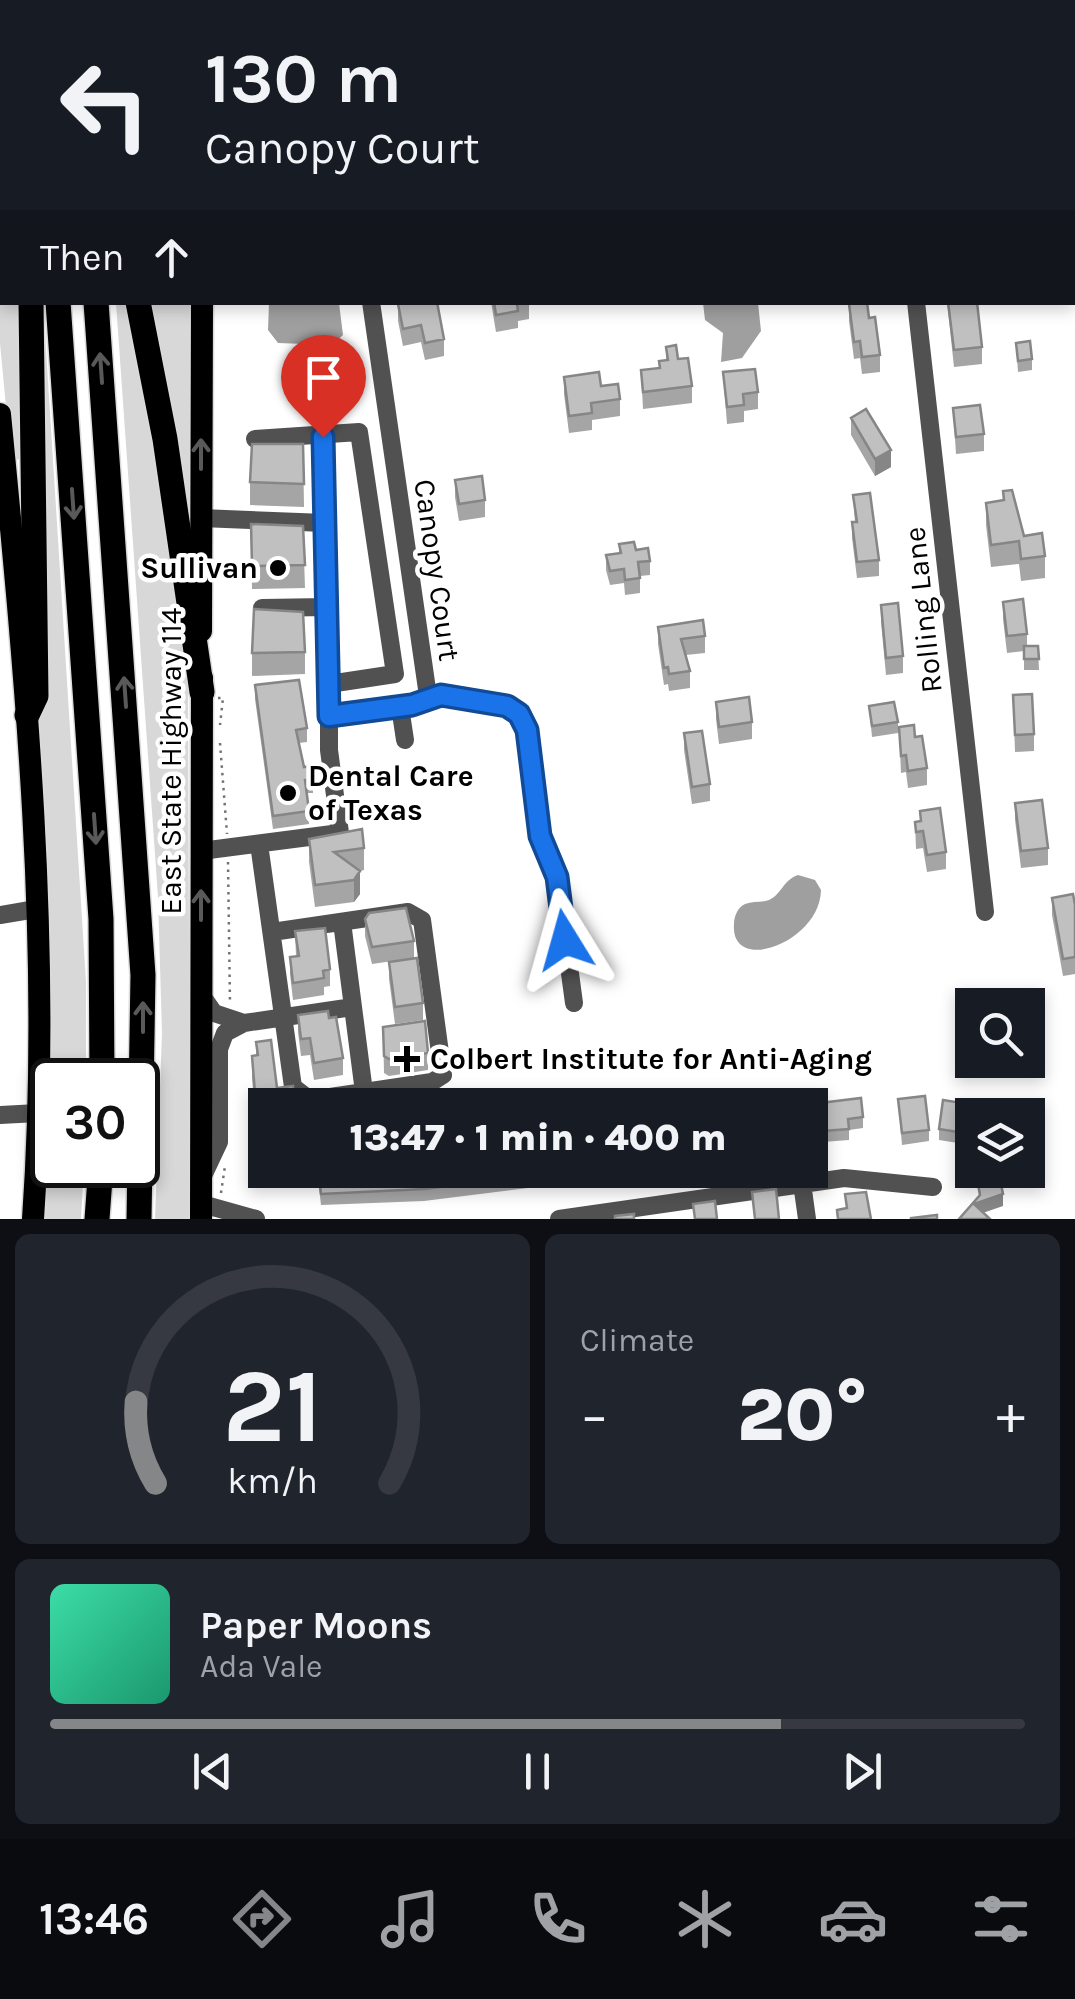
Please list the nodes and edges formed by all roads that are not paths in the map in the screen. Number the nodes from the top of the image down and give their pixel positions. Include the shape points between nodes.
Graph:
1 (32, 305) edge
2 (58, 305) edge
3 (96, 305) edge
4 (139, 305) edge
5 (202, 305) edge
6 (371, 305) edge
7 (916, 305) edge
8 (0, 414) edge
9 (323, 437) junction
10 (255, 439) edge
11 (201, 518) junction
12 (325, 523) junction
13 (326, 607) junction
14 (262, 608) edge
15 (328, 684) junction
16 (202, 695) junction
17 (428, 696) junction
18 (400, 707) junction
19 (27, 714) junction
20 (329, 716) junction
21 (405, 740) dead end
22 (259, 844) junction
23 (201, 851) junction
24 (36, 908) junction
25 (986, 912) dead end
26 (0, 915) edge
27 (342, 922) junction
28 (272, 932) junction
29 (202, 996) junction
30 (574, 1003) dead end
31 (353, 1008) junction
32 (283, 1018) junction
33 (237, 1021) junction
34 (37, 1058) edge
35 (102, 1058) edge
36 (296, 1088) edge
37 (363, 1088) edge
38 (389, 1088) edge
39 (30, 1113) edge
40 (0, 1115) edge
41 (202, 1178) junction
42 (828, 1181) edge
43 (34, 1188) edge
44 (99, 1188) edge
45 (782, 1188) edge
46 (803, 1188) edge
47 (933, 1188) dead end
48 (208, 1210) edge
49 (664, 1212) edge
50 (33, 1219) edge
51 (97, 1219) edge
52 (138, 1219) edge
53 (256, 1219) edge
54 (559, 1219) edge
55 (807, 1219) edge

1 - 19 highway via 36,696
2 -> 35 highway via 101,919
52 -> 3 highway via 142,940
4 - 16 highway
11 -> 5 main road, East State Highway 114
6 - 17 street, Canopy Court
7 - 25 street, Rolling Lane
8 - 19 main road
9 - 10 street
9 - 12 street
9 - 15 street via 359,432 395,674
11 - 12 street
11 - 16 main road, East State Highway 114
12 - 13 street
13 - 14 street
13 - 15 street
15 - 20 street
16 - 23 main road, East State Highway 114
17 - 18 street
17 - 30 street, Canopy Court via 507,706 527,730 540,836 557,877
18 - 20 street
18 - 21 street
19 - 24 main road
20 - 22 street via 340,833
22 - 23 street
22 - 28 street
29 -> 23 main road, East State Highway 114
24 - 26 street
24 - 34 main road
27 - 28 street
27 - 31 street
27 - 38 street via 408,912 422,920 444,1069 438,1080
28 - 32 street
29 - 33 street via 214,1013
29 - 41 main road, East State Highway 114
31 - 32 street
31 - 37 street
32 - 33 street
32 - 36 street
33 - 41 street via 220,1043 219,1142
39 - 40 street
41 - 48 main road, East State Highway 114
42 - 47 street via 862,1177
43 - 50 main road
44 - 51 highway
45 - 49 street
46 - 55 street
48 - 53 street
49 - 54 street

